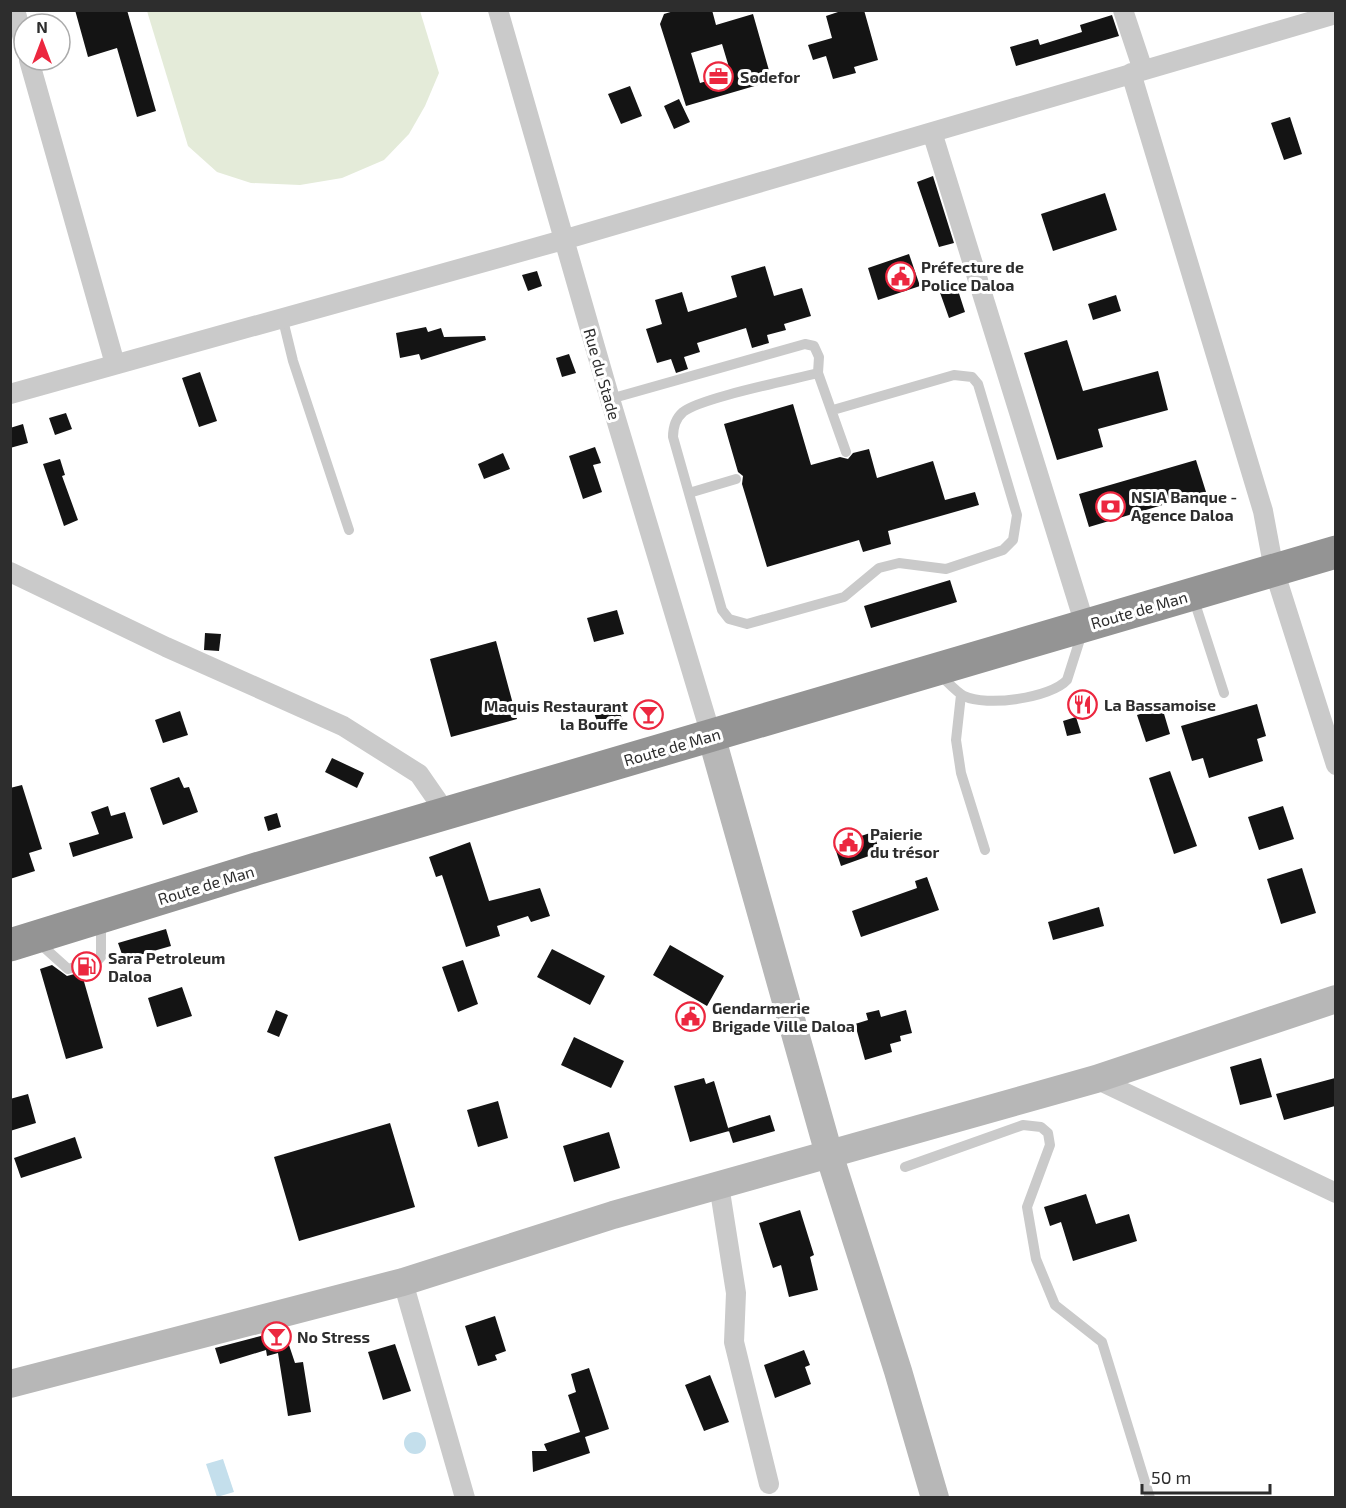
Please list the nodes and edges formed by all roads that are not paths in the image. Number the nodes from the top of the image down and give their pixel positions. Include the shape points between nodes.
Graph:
1 (498, 10) edge
2 (1123, 10) edge
3 (1335, 14) edge
4 (32, 72) edge
5 (1137, 72) junction
6 (932, 132) junction
7 (563, 240) junction
8 (282, 316) junction
9 (115, 364) junction
10 (818, 373) junction
11 (10, 394) edge
12 (610, 399) junction
13 (833, 410) junction
14 (846, 452) dead end
15 (736, 479) dead end
16 (689, 493) junction
17 (349, 530) dead end
18 (1335, 552) edge
19 (1274, 570) junction
20 (10, 572) edge
21 (1192, 594) junction
22 (1084, 625) junction
23 (935, 669) junction
24 (1224, 693) dead end
25 (962, 695) junction
26 (711, 735) junction
27 (1335, 765) edge
28 (446, 813) junction
29 (986, 850) dead end
30 (22, 941) edge
31 (1335, 999) edge
32 (1096, 1079) junction
33 (830, 1154) junction
34 (904, 1167) dead end
35 (719, 1185) junction
36 (1335, 1193) edge
37 (404, 1282) junction
38 (10, 1384) edge
39 (769, 1484) dead end
40 (465, 1497) edge
41 (935, 1497) edge
42 (1150, 1497) edge

1 - 7 street, Rue du Stade
2 - 5 street
3 - 5 street
4 - 9 street
5 - 6 street
5 - 19 street via 1263,511
6 - 7 street
6 - 22 street
7 - 8 street
7 - 12 street, Rue du Stade
8 - 9 street
8 - 17 lane
9 - 11 street
10 - 12 lane via 819,357 814,346 805,344
10 - 13 lane
10 - 16 lane via 694,405 684,412 677,419 673,437
12 - 26 street, Rue du Stade
13 - 14 lane
13 - 16 lane via 954,375 972,377 978,384 1017,515 1012,540 1003,550 946,569 899,563 879,568 844,597 747,624 738,623 722,610
15 - 16 lane
18 - 19 highway, Route de Man
19 - 21 highway, Route de Man
19 - 27 street
20 - 28 street via 343,726 419,774
21 - 22 highway, Route de Man
21 - 24 lane
22 - 23 highway, Route de Man
22 - 25 lane via 1062,686 1020,699 972,699
23 - 25 lane
23 - 26 highway, Route de Man
25 - 29 lane via 956,740 961,773
26 - 28 highway, Route de Man
26 - 33 street
28 - 30 highway, Route de Man
31 - 32 street
32 - 33 street
32 - 36 street
33 - 35 street
33 - 41 street
34 - 42 lane via 1023,1125 1041,1127 1048,1133 1050,1145 1027,1207 1036,1259 1055,1305 1102,1342
35 - 37 street
35 - 39 street via 736,1293 734,1342
37 - 38 street
37 - 40 street

